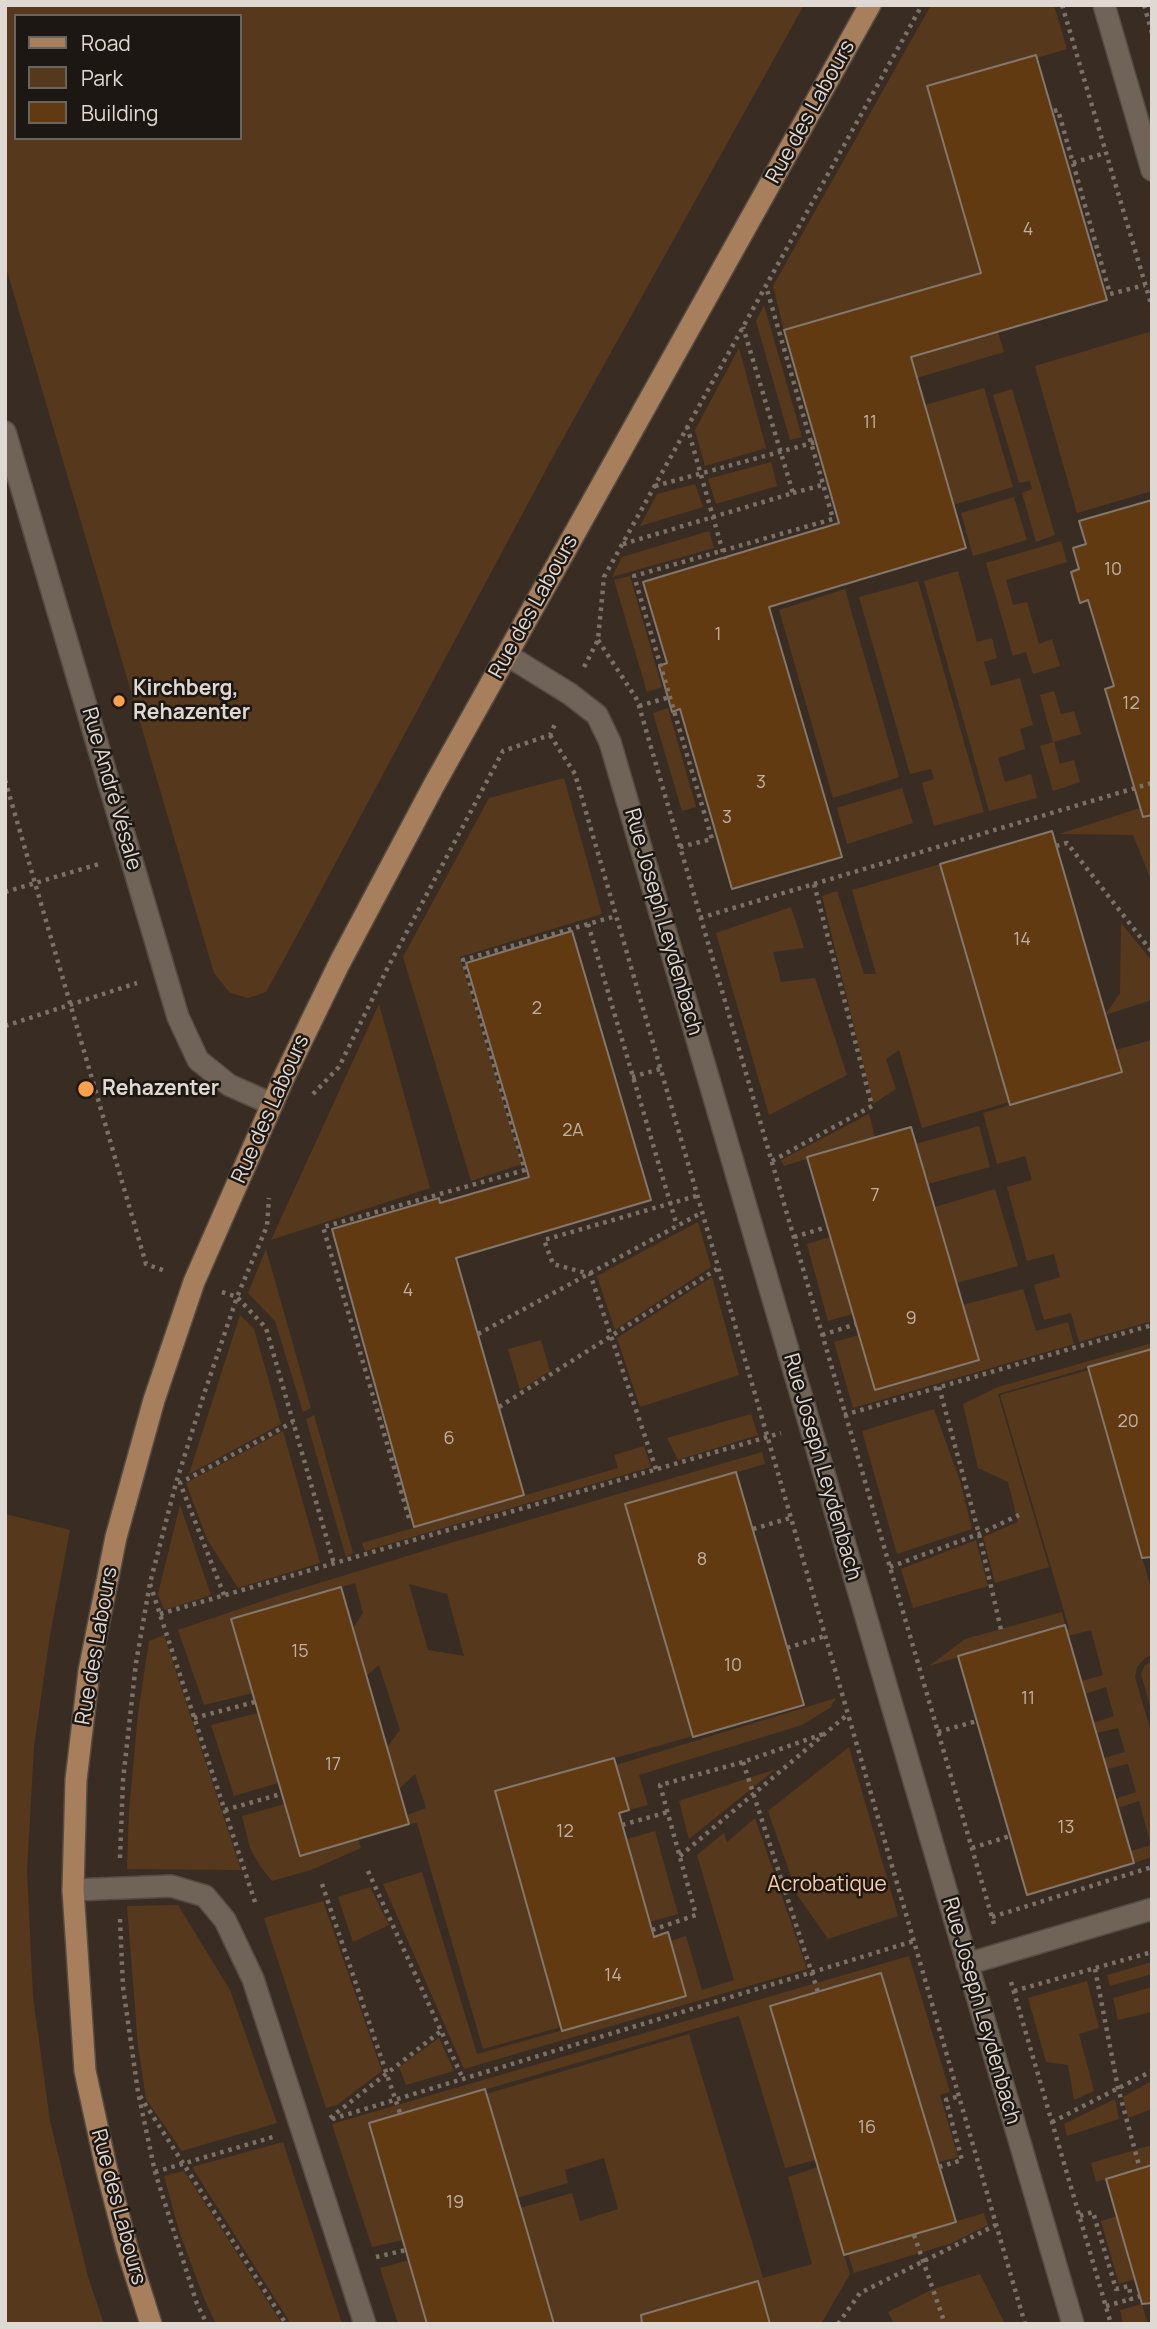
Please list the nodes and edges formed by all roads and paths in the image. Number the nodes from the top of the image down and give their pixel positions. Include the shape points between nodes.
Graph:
1 (870, 5) edge
2 (922, 5) edge
3 (1062, 5) edge
4 (1104, 5) edge
5 (1144, 5) edge
6 (1152, 33) edge
7 (1054, 111) dead end
8 (1105, 153) junction
9 (1073, 163) junction
10 (1152, 170) edge
11 (1145, 285) junction
12 (766, 286) junction
13 (1152, 307) edge
14 (743, 326) junction
15 (687, 426) junction
16 (5, 432) edge
17 (816, 442) dead end
18 (782, 451) junction
19 (701, 474) junction
20 (822, 485) junction
21 (655, 486) junction
22 (793, 493) junction
23 (713, 517) junction
24 (624, 544) junction
25 (722, 550) junction
26 (725, 559) dead end
27 (598, 640) junction
28 (507, 655) junction
29 (570, 694) junction
30 (670, 697) junction
31 (639, 706) junction
32 (550, 735) junction
33 (5, 780) edge
34 (1152, 783) edge
35 (1056, 846) dead end
36 (680, 847) junction
37 (130, 855) junction
38 (35, 883) junction
39 (814, 884) junction
40 (5, 892) edge
41 (616, 916) junction
42 (701, 918) junction
43 (587, 924) junction
44 (1152, 953) edge
45 (165, 974) junction
46 (71, 1004) junction
47 (5, 1026) edge
48 (660, 1069) junction
49 (632, 1077) junction
50 (272, 1104) junction
51 (308, 1106) dead end
52 (772, 1161) junction
53 (269, 1194) dead end
54 (696, 1196) junction
55 (670, 1203) junction
56 (701, 1213) junction
57 (677, 1226) junction
58 (827, 1227) dead end
59 (794, 1237) junction
60 (717, 1269) junction
61 (590, 1274) junction
62 (194, 1282) junction
63 (237, 1297) junction
64 (856, 1324) dead end
65 (1152, 1325) edge
66 (478, 1334) dead end
67 (822, 1335) junction
68 (612, 1337) junction
69 (939, 1387) junction
70 (499, 1407) dead end
71 (846, 1414) junction
72 (293, 1422) junction
73 (810, 1424) junction
74 (767, 1437) junction
75 (656, 1469) junction
76 (178, 1483) junction
77 (1019, 1516) dead end
78 (409, 1518) dead end
79 (790, 1518) junction
80 (753, 1530) dead end
81 (979, 1534) junction
82 (334, 1564) junction
83 (890, 1567) junction
84 (150, 1583) junction
85 (224, 1595) junction
86 (160, 1614) junction
87 (1002, 1634) dead end
88 (825, 1636) junction
89 (787, 1648) dead end
90 (255, 1702) dead end
91 (848, 1714) junction
92 (194, 1718) junction
93 (977, 1721) dead end
94 (938, 1732) junction
95 (826, 1733) junction
96 (743, 1762) junction
97 (754, 1793) junction
98 (281, 1794) dead end
99 (225, 1810) junction
100 (668, 1812) junction
101 (622, 1825) dead end
102 (1010, 1836) dead end
103 (972, 1848) junction
104 (680, 1856) junction
105 (1152, 1867) edge
106 (368, 1871) dead end
107 (322, 1884) dead end
108 (119, 1888) junction
109 (74, 1891) junction
110 (256, 1906) dead end
111 (1152, 1909) edge
112 (992, 1917) junction
113 (652, 1930) dead end
114 (914, 1941) junction
115 (1152, 1952) edge
116 (1003, 1953) junction
117 (968, 1964) junction
118 (1095, 1969) junction
119 (811, 1972) junction
120 (1014, 1991) junction
121 (818, 1992) dead end
122 (441, 2031) junction
123 (1152, 2071) edge
124 (387, 2072) junction
125 (464, 2079) junction
126 (1118, 2088) junction
127 (138, 2092) junction
128 (959, 2096) junction
129 (395, 2099) junction
130 (323, 2108) dead end
131 (400, 2113) dead end
132 (327, 2120) junction
133 (1052, 2122) junction
134 (301, 2128) junction
135 (183, 2163) junction
136 (939, 2167) dead end
137 (1140, 2169) dead end
138 (155, 2172) junction
139 (1080, 2216) junction
140 (996, 2225) junction
141 (914, 2235) dead end
142 (406, 2250) dead end
143 (372, 2259) dead end
144 (923, 2262) junction
145 (1140, 2296) dead end
146 (1131, 2299) junction
147 (1106, 2306) junction
148 (151, 2324) edge
149 (207, 2324) edge
150 (286, 2324) edge
151 (365, 2324) edge
152 (838, 2324) edge
153 (945, 2324) edge
154 (1026, 2324) edge
155 (1073, 2324) edge
156 (1111, 2324) edge

1 - 28 main road, Rue des Labours
2 - 12 path
3 - 8 path
4 - 10 street
5 - 6 path
7 - 9 path via 1058,110
8 - 9 path
8 - 11 path
9 - 11 path via 1110,294
11 - 13 path
12 - 14 path
12 - 20 path
14 - 15 path
14 - 18 path
15 - 19 path
15 - 21 path
16 - 37 street, Rue André Vésale
17 - 18 path
18 - 19 path
18 - 22 path
19 - 21 path
19 - 23 path
20 - 22 path
20 - 25 path via 833,519
21 - 24 path
22 - 23 path
23 - 24 path
23 - 25 path
24 - 27 path via 604,577
25 - 26 path
25 - 30 path via 634,576
27 - 29 path
27 - 31 path
28 - 29 street, Rue Joseph Leydenbach
28 - 50 main road, Rue des Labours via 363,918
29 - 32 path
29 - 73 street, Rue Joseph Leydenbach via 597,715 610,742
30 - 31 path
30 - 36 path via 712,839
31 - 36 path
32 - 41 path via 575,774
32 - 51 path via 503,751 339,1067
33 - 38 path
34 - 39 path
35 - 44 path via 1067,844
36 - 42 path
37 - 38 path
37 - 45 street, Rue André Vésale
38 - 40 path
38 - 46 path
39 - 42 path
39 - 52 path via 872,1107
41 - 43 path
41 - 48 path
42 - 52 path
43 - 49 path
43 - 78 path via 463,960 525,1170 323,1227
45 - 46 path
45 - 50 street, Rue André Vésale via 177,1017 198,1060 229,1085
46 - 47 path
46 - 62 path via 146,1265
48 - 49 path
48 - 54 path
49 - 55 path
50 - 62 main road, Rue des Labours
52 - 59 path
53 - 63 path via 267,1226
54 - 55 path
54 - 56 path
55 - 57 path
55 - 61 path via 544,1240 552,1264
56 - 57 path
56 - 60 path
57 - 61 path
58 - 59 path
59 - 67 path
60 - 68 path
60 - 74 path
61 - 66 path
61 - 68 path
62 - 63 path
62 - 109 main road, Rue des Labours via 153,1400 116,1538 89,1671 76,1780
63 - 72 path via 267,1328
63 - 76 path
64 - 67 path
65 - 69 path
67 - 71 path
68 - 70 path
68 - 75 path
69 - 71 path
69 - 81 path
71 - 73 path
71 - 83 path
72 - 76 path
72 - 82 path
73 - 74 path
73 - 117 street, Rue Joseph Leydenbach
74 - 75 path
74 - 79 path
75 - 82 path
76 - 84 path
76 - 85 path
77 - 81 path
79 - 80 path
79 - 88 path
81 - 83 path
81 - 87 path
82 - 85 path
83 - 94 path
84 - 86 path
84 - 108 path via 123,1780
85 - 86 path
86 - 92 path
88 - 89 path
88 - 91 path
90 - 92 path
91 - 95 path
91 - 114 path
92 - 99 path
93 - 94 path
94 - 103 path
95 - 96 path
95 - 97 path
96 - 97 path
96 - 100 path via 660,1785
97 - 104 path
97 - 119 path
98 - 99 path
99 - 110 path
100 - 101 path
100 - 104 path
102 - 103 path
103 - 112 path
104 - 113 path via 696,1915
105 - 112 path
106 - 122 path
107 - 124 path
108 - 109 street
108 - 127 path via 123,1987
108 - 134 street via 171,1886 205,1896 225,1920 253,1979
109 - 148 main road, Rue des Labours via 85,2071 127,2248
111 - 116 street
112 - 116 path
114 - 119 path
114 - 128 path
115 - 118 path
116 - 117 street
116 - 120 path
117 - 155 street, Rue Joseph Leydenbach
118 - 120 path
118 - 126 path
119 - 121 path
119 - 125 path
120 - 133 path
122 - 124 path
122 - 125 path
123 - 126 path
124 - 129 path
124 - 132 path
125 - 129 path
126 - 133 path
126 - 137 path
127 - 135 path
127 - 138 path
128 - 136 path via 946,2100 962,2160
128 - 140 path
129 - 131 path
129 - 132 path
130 - 132 path
133 - 139 path
134 - 135 path
134 - 151 street
135 - 138 path
135 - 150 path
138 - 149 path
139 - 146 path via 1093,2212 1116,2289 1129,2286
139 - 147 path
140 - 144 path
140 - 154 path
141 - 144 path
142 - 143 path
144 - 152 path via 860,2293
144 - 153 path
145 - 146 path
146 - 147 path
147 - 156 path

